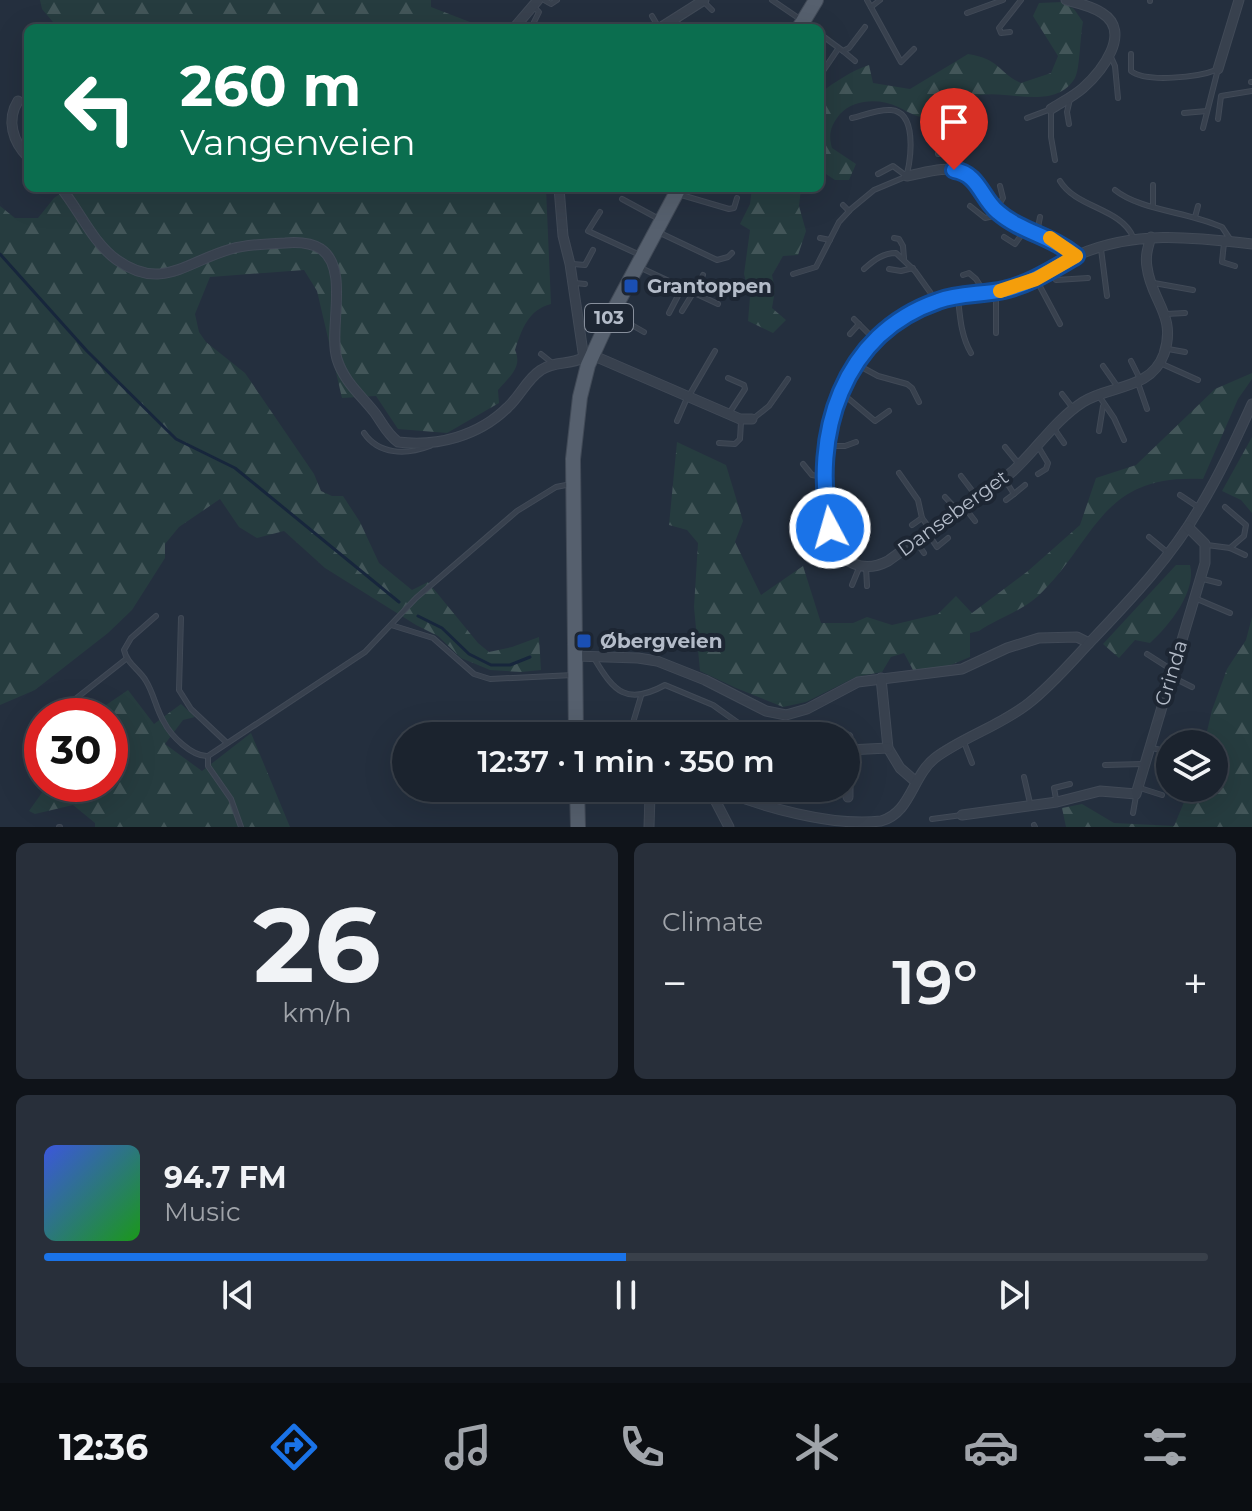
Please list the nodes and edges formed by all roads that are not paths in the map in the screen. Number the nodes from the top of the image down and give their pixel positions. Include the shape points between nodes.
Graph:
1 (544, 0) edge
2 (557, 0) edge
3 (704, 0) edge
4 (772, 0) edge
5 (816, 0) edge
6 (867, 0) edge
7 (880, 0) edge
8 (1003, 0) edge
9 (1021, 0) edge
10 (1066, 0) edge
11 (1239, 0) edge
12 (535, 2) edge
13 (1083, 2) edge
14 (871, 7) junction
15 (712, 10) dead end
16 (967, 13) dead end
17 (652, 16) dead end
18 (673, 20) junction
19 (534, 22) dead end
20 (517, 24) edge
21 (657, 24) edge
22 (666, 24) edge
23 (678, 24) edge
24 (802, 24) edge
25 (806, 24) edge
26 (865, 27) dead end
27 (1010, 32) dead end
28 (824, 37) edge
29 (914, 49) dead end
30 (840, 50) junction
31 (1131, 54) dead end
32 (1110, 55) junction
33 (855, 61) dead end
34 (1218, 69) junction
35 (824, 70) edge
36 (1252, 91) edge
37 (1070, 97) junction
38 (1118, 98) dead end
39 (18, 101) dead end
40 (1051, 109) junction
41 (1207, 111) junction
42 (1184, 113) dead end
43 (852, 118) dead end
44 (1027, 118) dead end
45 (1218, 119) dead end
46 (1069, 124) dead end
47 (1203, 128) dead end
48 (24, 151) edge
49 (938, 154) dead end
50 (1055, 160) dead end
51 (955, 170) junction
52 (878, 174) dead end
53 (907, 176) junction
54 (1060, 181) dead end
55 (1153, 185) dead end
56 (1000, 186) dead end
57 (1115, 190) dead end
58 (64, 192) edge
59 (559, 192) edge
60 (677, 192) edge
61 (681, 192) edge
62 (737, 198) dead end
63 (622, 199) dead end
64 (843, 205) dead end
65 (1153, 205) junction
66 (970, 206) dead end
67 (1198, 206) dead end
68 (849, 211) junction
69 (600, 212) dead end
70 (998, 212) junction
71 (1040, 217) dead end
72 (1195, 217) junction
73 (658, 226) junction
74 (1026, 228) junction
75 (1037, 233) junction
76 (1004, 237) dead end
77 (1151, 237) junction
78 (820, 238) dead end
79 (894, 238) dead end
80 (1134, 239) junction
81 (830, 240) junction
82 (1227, 241) junction
83 (1252, 244) edge
84 (1100, 246) junction
85 (593, 250) dead end
86 (732, 253) dead end
87 (1076, 256) junction
88 (904, 258) junction
89 (640, 261) junction
90 (570, 264) junction
91 (1235, 266) dead end
92 (913, 268) junction
93 (864, 269) dead end
94 (889, 269) dead end
95 (1048, 272) junction
96 (793, 274) dead end
97 (703, 275) dead end
98 (963, 275) dead end
99 (1088, 278) dead end
100 (1036, 279) junction
101 (573, 282) junction
102 (1151, 282) junction
103 (585, 284) dead end
104 (682, 288) junction
105 (1193, 290) dead end
106 (996, 291) junction
107 (693, 293) junction
108 (984, 293) junction
109 (958, 296) junction
110 (1107, 296) dead end
111 (936, 301) junction
112 (718, 304) dead end
113 (682, 311) dead end
114 (669, 313) dead end
115 (1185, 313) dead end
116 (611, 314) junction
117 (1166, 314) junction
118 (854, 319) dead end
119 (859, 324) junction
120 (1060, 324) dead end
121 (644, 332) dead end
122 (996, 333) dead end
123 (850, 334) dead end
124 (874, 338) junction
125 (1166, 348) junction
126 (715, 351) dead end
127 (1185, 352) dead end
128 (971, 353) dead end
129 (541, 354) dead end
130 (588, 359) junction
131 (1131, 361) dead end
132 (553, 363) junction
133 (854, 363) junction
134 (1160, 363) junction
135 (1103, 366) dead end
136 (728, 378) dead end
137 (788, 379) dead end
138 (1198, 380) dead end
139 (1140, 382) junction
140 (1118, 388) junction
141 (841, 392) junction
142 (1062, 394) dead end
143 (688, 396) junction
144 (1101, 399) junction
145 (919, 402) dead end
146 (1252, 404) edge
147 (1074, 409) junction
148 (1147, 409) dead end
149 (889, 411) dead end
150 (729, 414) junction
151 (740, 419) junction
152 (752, 419) joint
153 (677, 421) dead end
154 (1054, 428) junction
155 (1099, 431) dead end
156 (364, 433) dead end
157 (1031, 435) dead end
158 (1124, 440) dead end
159 (856, 442) dead end
160 (719, 443) dead end
161 (1064, 443) dead end
162 (436, 444) junction
163 (1038, 445) junction
164 (828, 446) junction
165 (1005, 447) dead end
166 (803, 464) dead end
167 (1019, 465) junction
168 (899, 473) dead end
169 (1038, 474) dead end
170 (961, 476) dead end
171 (826, 477) junction
172 (1004, 478) junction
173 (573, 483) junction
174 (1025, 485) dead end
175 (1014, 494) junction
176 (1180, 495) dead end
177 (945, 497) dead end
178 (977, 497) junction
179 (846, 500) dead end
180 (1006, 500) dead end
181 (1225, 507) dead end
182 (1200, 508) junction
183 (961, 509) junction
184 (827, 512) junction
185 (922, 518) junction
186 (975, 521) dead end
187 (912, 525) dead end
188 (1188, 527) junction
189 (929, 531) junction
190 (832, 537) junction
191 (1149, 537) dead end
192 (948, 538) dead end
193 (802, 540) dead end
194 (915, 541) junction
195 (1205, 544) junction
196 (1230, 548) junction
197 (924, 553) dead end
198 (1169, 553) junction
199 (1245, 555) dead end
200 (863, 566) junction
201 (1201, 578) junction
202 (1219, 583) dead end
203 (852, 585) dead end
204 (867, 586) dead end
205 (1195, 598) junction
206 (1230, 613) dead end
207 (156, 616) dead end
208 (181, 618) dead end
209 (391, 625) junction
210 (1089, 643) junction
211 (1147, 654) dead end
212 (575, 656) junction
213 (593, 656) junction
214 (126, 659) junction
215 (1171, 673) junction
216 (575, 675) junction
217 (881, 678) junction
218 (1192, 687) dead end
219 (641, 696) junction
220 (77, 698) edge
221 (576, 722) edge
222 (633, 722) edge
223 (737, 722) edge
224 (964, 742) junction
225 (227, 743) junction
226 (888, 748) junction
227 (1149, 748) junction
228 (860, 749) edge
229 (1156, 749) edge
230 (208, 756) junction
231 (972, 763) dead end
232 (1145, 764) junction
233 (1105, 765) dead end
234 (1024, 777) dead end
235 (915, 781) junction
236 (1070, 784) dead end
237 (1137, 791) junction
238 (1156, 794) edge
239 (577, 802) edge
240 (650, 802) edge
241 (716, 802) edge
242 (752, 802) edge
243 (1057, 802) junction
244 (1030, 806) junction
245 (1133, 813) dead end
246 (962, 815) joint
247 (932, 819) dead end
248 (810, 823) edge
249 (241, 827) edge
250 (578, 827) edge
251 (649, 827) edge
252 (729, 827) edge

1 - 2 lane
3 - 15 lane
3 - 18 street
4 - 24 lane
5 - 25 main road
6 - 14 lane
7 - 14 lane
8 - 16 lane
9 - 27 lane via 999,28 1001,33
10 - 13 street
11 - 34 street
12 - 19 lane via 539,12
12 - 20 street
13 - 32 street via 1110,20 1115,37
14 - 29 lane via 901,62
17 - 21 lane
18 - 22 street
18 - 23 lane
26 - 30 lane via 849,48
28 - 30 lane
30 - 33 lane
30 - 35 lane
31 - 34 lane via 1131,71 1137,76 1204,75
32 - 37 street
32 - 38 lane
34 - 41 lane
36 - 45 lane via 1221,96
37 - 40 street
37 - 46 lane
39 - 48 street via 11,121
40 - 44 lane
40 - 50 lane
41 - 42 lane
41 - 47 lane
43 - 53 lane via 887,110 902,116 910,146
49 - 51 lane via 950,151
51 - 53 street
51 - 70 street via 969,175
52 - 53 lane via 893,166
53 - 68 lane via 874,190
54 - 80 lane via 1129,228
55 - 65 lane
56 - 70 lane
57 - 65 lane via 1136,204
58 - 162 street via 101,246 146,274 176,271 255,245 308,243 321,249 332,260 334,344 344,375 398,442
59 - 90 street
60 - 73 main road, 103
61 - 62 lane via 729,209
63 - 73 lane
64 - 68 lane
65 - 72 lane
66 - 70 lane via 985,218
67 - 72 lane
68 - 81 lane
69 - 89 lane via 588,231
70 - 74 street
71 - 75 lane
72 - 82 lane via 1222,227
73 - 86 lane via 717,260
73 - 89 main road, 103
74 - 75 street
74 - 76 lane via 1015,244
75 - 87 street
77 - 80 street
77 - 82 street
77 - 102 street, Danseberget via 1146,265
78 - 81 lane
79 - 88 lane via 903,246
80 - 84 street
81 - 96 lane via 816,267
82 - 83 street
82 - 91 lane via 1222,262
84 - 87 street
84 - 110 lane
85 - 90 lane via 585,265
87 - 95 street
88 - 92 lane
88 - 93 lane via 887,253
89 - 104 lane
89 - 116 main road, 103
90 - 101 street
92 - 94 lane
92 - 111 lane
95 - 99 lane via 1056,280
95 - 100 street
97 - 107 lane
98 - 108 lane via 976,279
100 - 106 street
100 - 120 lane
101 - 103 lane
101 - 130 street
102 - 105 lane
102 - 117 street, Danseberget
104 - 107 lane
104 - 114 lane
106 - 108 street
106 - 122 lane
107 - 112 lane
107 - 113 lane
108 - 109 street
109 - 111 street
109 - 128 lane
111 - 124 street
115 - 117 lane
116 - 121 lane
116 - 130 main road, 103
117 - 125 street, Danseberget
118 - 119 lane
119 - 123 lane
119 - 124 lane
124 - 133 street
125 - 127 lane
125 - 134 street, Danseberget
126 - 143 lane
129 - 132 lane
130 - 132 street
130 - 143 street
130 - 173 main road, 103 via 577,416
131 - 139 lane
132 - 162 street via 534,375 498,416
133 - 141 street
133 - 145 lane via 907,384
134 - 138 lane
134 - 139 street, Danseberget
135 - 140 lane
136 - 150 lane via 745,389
137 - 152 lane
139 - 140 street, Danseberget
139 - 148 lane
140 - 144 street, Danseberget
141 - 149 lane via 875,421
141 - 164 street
142 - 147 lane
143 - 150 street
143 - 153 lane
144 - 147 street, Danseberget
144 - 155 lane
144 - 158 lane
146 - 182 street
147 - 154 street, Danseberget
150 - 151 street
151 - 152 street
151 - 160 lane via 740,439
154 - 161 lane
154 - 163 street, Danseberget
156 - 162 lane via 370,442 400,454
157 - 163 lane
159 - 164 lane
163 - 167 street, Danseberget
163 - 169 lane via 1048,463
164 - 171 street
165 - 167 lane
166 - 171 lane via 812,475
167 - 172 street, Danseberget
168 - 185 lane via 918,500
170 - 178 lane
171 - 184 street
172 - 175 lane
172 - 178 street, Danseberget
173 - 209 lane via 556,487 517,511
173 - 212 main road, 103
174 - 175 lane
175 - 180 lane
176 - 182 lane
177 - 183 lane
178 - 183 street, Danseberget
179 - 184 lane
181 - 196 lane via 1246,525 1244,536
182 - 188 street
183 - 186 lane
183 - 189 street, Danseberget
184 - 190 street
185 - 187 lane
185 - 189 lane
188 - 195 street
188 - 198 street
189 - 192 lane via 937,547
189 - 194 street, Danseberget
190 - 193 lane
190 - 200 street via 845,560
191 - 198 lane
194 - 197 lane
194 - 200 street, Danseberget via 888,561
195 - 196 lane
195 - 201 street, Grinda
196 - 199 lane
198 - 210 street
200 - 203 lane
200 - 204 lane
201 - 202 lane
201 - 205 street, Grinda
205 - 206 lane
205 - 215 street, Grinda
207 - 214 lane via 131,638 124,650
208 - 225 lane via 179,690
209 - 216 lane via 433,638 474,674 490,679
209 - 225 lane via 365,652
210 - 217 street via 1077,637 1039,638 962,669
210 - 224 street via 1028,704
211 - 215 lane
212 - 213 street
212 - 216 main road, 103
213 - 217 street via 657,661 776,715 795,714 858,682
213 - 219 lane via 617,690
214 - 220 lane
214 - 230 lane via 145,678 164,723 180,742
215 - 218 lane
215 - 227 street, Grinda
216 - 221 main road, 103
217 - 226 street
219 - 222 lane
219 - 223 lane via 665,685 713,705
224 - 231 lane
224 - 235 street via 936,757
225 - 230 lane
226 - 228 street
226 - 235 street
227 - 229 lane
227 - 232 street, Grinda
230 - 249 lane via 208,766 231,799
232 - 233 lane
232 - 237 street, Grinda
234 - 244 lane
235 - 248 street via 905,805 882,821
236 - 243 lane via 1054,788
237 - 238 lane
237 - 243 street via 1100,791
237 - 245 lane
239 - 250 main road
240 - 251 street
241 - 252 street
242 - 248 street
243 - 244 street
244 - 246 street
246 - 247 lane

